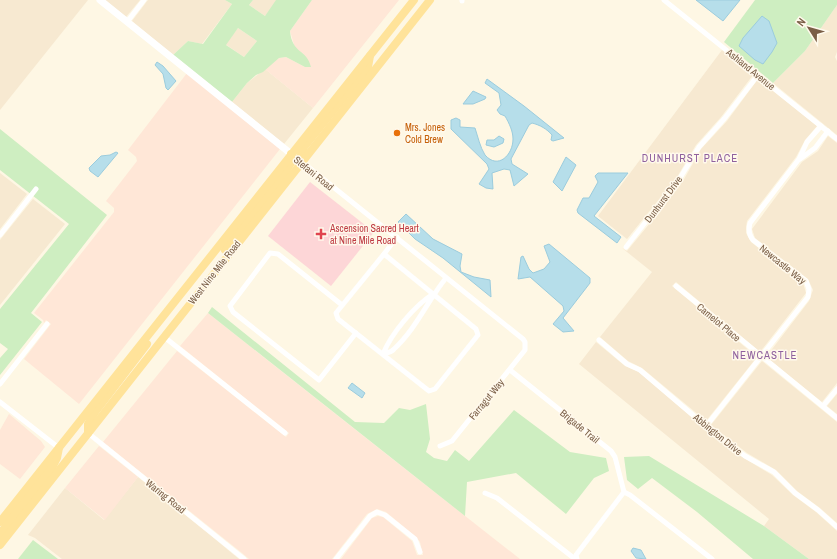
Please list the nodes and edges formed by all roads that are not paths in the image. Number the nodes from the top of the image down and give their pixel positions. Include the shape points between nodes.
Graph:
1 (100, 0) edge
2 (144, 0) edge
3 (414, 0) edge
4 (430, 0) edge
5 (664, 0) edge
6 (127, 22) junction
7 (370, 55) junction
8 (758, 75) junction
9 (821, 126) junction
10 (828, 131) junction
11 (837, 139) edge
12 (291, 154) junction
13 (799, 160) junction
14 (302, 162) junction
15 (36, 189) dead end
16 (0, 235) edge
17 (397, 238) junction
18 (626, 247) dead end
19 (384, 254) junction
20 (224, 259) junction
21 (446, 278) junction
22 (676, 286) dead end
23 (433, 294) junction
24 (342, 306) junction
25 (47, 324) dead end
26 (356, 333) junction
27 (163, 336) junction
28 (146, 337) junction
29 (599, 340) dead end
30 (526, 346) joint
31 (383, 354) junction
32 (761, 357) junction
33 (510, 370) junction
34 (0, 384) edge
35 (837, 389) edge
36 (0, 402) edge
37 (823, 406) junction
38 (837, 418) edge
39 (706, 425) junction
40 (88, 433) junction
41 (285, 433) dead end
42 (440, 446) dead end
43 (59, 448) junction
44 (624, 492) junction
45 (484, 493) dead end
46 (0, 522) edge
47 (837, 527) edge
48 (0, 540) edge
49 (0, 545) edge
50 (420, 552) dead end
51 (244, 559) edge
52 (336, 559) edge
53 (576, 559) edge
54 (712, 559) edge

1 - 6 street, Stefani Road
2 - 6 street
3 - 7 main road, West Nine Mile Road
4 - 14 main road, West Nine Mile Road
5 - 8 street, Ashland Avenue
6 - 12 street, Stefani Road
7 - 12 main road, West Nine Mile Road
7 - 14 main road via 368,67 304,147 300,157
8 - 9 street, Ashland Avenue
8 - 18 street, Dunhurst Drive via 699,147 680,178
9 - 10 street, Ashland Avenue
9 - 13 street, Newcastle Way via 807,142
10 - 11 street, Ashland Avenue
10 - 13 street, Newcastle Way via 815,148
12 - 14 street, Stefani Road
12 - 20 main road via 292,163 225,250
12 - 28 main road, West Nine Mile Road
13 - 32 street, Newcastle Way via 750,223 749,228 753,240 806,281 809,289 807,299
14 - 17 street, Stefani Road
14 - 20 main road, West Nine Mile Road
15 - 16 street
17 - 19 street
17 - 21 street, Stefani Road
19 - 23 street
19 - 24 street
20 - 27 main road, West Nine Mile Road
21 - 23 street
21 - 30 street, Stefani Road via 523,339
22 - 32 street, Camelot Place
23 - 31 street via 421,302 387,344
23 - 31 street via 428,306 393,351
23 - 31 street via 476,328 478,335 435,389 429,391
24 - 26 street via 336,313 338,319
24 - 26 street via 278,254 270,253 230,306 233,312 319,380
25 - 34 street
26 - 31 street
27 - 40 main road, West Nine Mile Road
27 - 41 street
28 - 40 main road via 147,344 88,424
28 - 43 main road, West Nine Mile Road
29 - 39 street, Abbington Drive via 627,364 640,370
30 - 33 street, Farragut Way
32 - 37 street, Camelot Place
32 - 39 street, Newcastle Way
33 - 42 street, Farragut Way via 452,441
33 - 44 street, Brigade Trail via 611,451
35 - 37 street
36 - 43 street
37 - 38 street, Camelot Place
39 - 47 street, Abbington Drive via 745,456 774,472 795,493
40 - 49 main road, West Nine Mile Road
40 - 51 street, Waring Road
43 - 46 main road, West Nine Mile Road
43 - 48 main road via 52,468 3,530
44 - 53 street via 576,555
44 - 54 street
45 - 53 street via 496,498
50 - 52 street via 415,539 385,515 377,512 370,516

